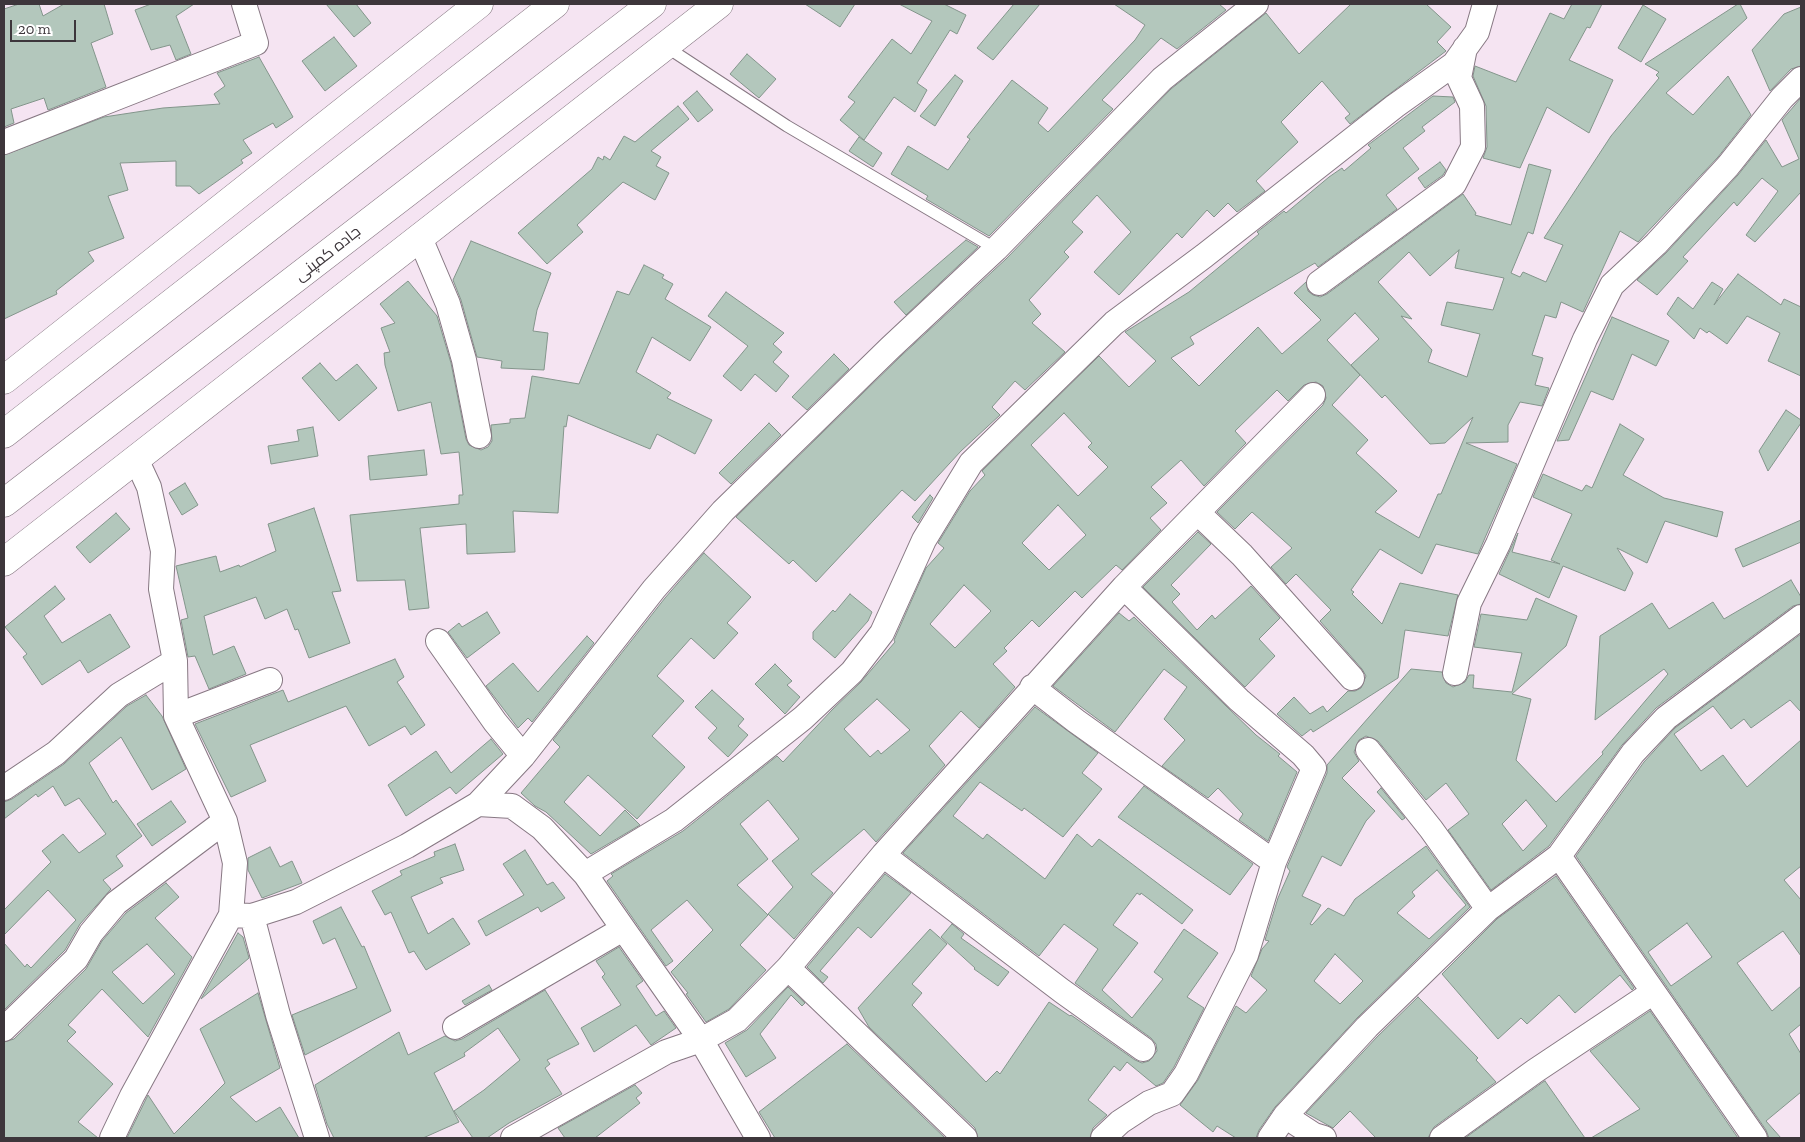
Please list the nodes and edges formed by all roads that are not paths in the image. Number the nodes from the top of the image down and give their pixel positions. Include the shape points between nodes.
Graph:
1 (244, 4) edge
2 (479, 4) edge
3 (556, 4) edge
4 (652, 4) edge
5 (720, 4) edge
6 (1256, 4) edge
7 (1485, 4) edge
8 (666, 46) junction
9 (1465, 48) junction
10 (1801, 79) edge
11 (4, 142) edge
12 (420, 238) junction
13 (996, 249) junction
14 (1319, 283) dead end
15 (4, 380) edge
16 (1313, 395) dead end
17 (4, 434) edge
18 (479, 436) dead end
19 (136, 460) junction
20 (4, 503) edge
21 (1198, 513) junction
22 (4, 562) edge
23 (1124, 587) junction
24 (1801, 617) edge
25 (438, 641) dead end
26 (175, 661) junction
27 (1456, 673) dead end
28 (1352, 678) dead end
29 (270, 680) dead end
30 (1032, 687) junction
31 (176, 716) junction
32 (1368, 750) dead end
33 (523, 756) junction
34 (4, 788) edge
35 (478, 804) junction
36 (225, 821) junction
37 (883, 854) junction
38 (1558, 856) junction
39 (1274, 862) junction
40 (585, 874) junction
41 (1488, 909) junction
42 (241, 915) junction
43 (623, 929) junction
44 (788, 968) junction
45 (1652, 993) junction
46 (455, 1026) dead end
47 (4, 1029) edge
48 (701, 1040) junction
49 (1143, 1049) dead end
50 (1285, 1116) junction
51 (112, 1138) edge
52 (317, 1138) edge
53 (513, 1138) edge
54 (758, 1138) edge
55 (965, 1138) edge
56 (1103, 1138) edge
57 (1270, 1138) edge
58 (1324, 1138) edge
59 (1442, 1138) edge
60 (1755, 1138) edge

1 - 11 street via 256,44
2 - 15 main road
3 - 17 main road
4 - 20 main road, جاده کمپنی
5 - 8 main road
6 - 13 street via 1162,79
7 - 9 street via 1477,32
8 - 12 main road
8 - 13 lane via 787,126
9 - 14 street via 1459,78 1472,106 1473,147 1454,184
9 - 40 street via 1454,64 1114,323 971,463 924,540 882,633 852,672 803,718 674,820
10 - 27 street via 1728,166 1656,244 1612,285 1469,603
12 - 18 street via 448,304 464,360
12 - 19 main road
13 - 33 street via 723,512 654,588
16 - 21 street
19 - 22 main road
19 - 26 street via 149,487 163,551 160,589
21 - 23 street
21 - 28 street via 1242,555
23 - 30 street
23 - 39 street via 1239,700 1313,765 1314,771
24 - 38 street via 1666,718 1633,753
25 - 33 street
26 - 31 street
26 - 34 street via 119,696 56,753
29 - 31 street
30 - 37 street
30 - 39 street
31 - 36 street
32 - 41 street via 1431,828
33 - 35 street
35 - 40 street via 512,806 542,828
35 - 42 street via 382,859 296,902
36 - 42 street via 235,863
36 - 47 street via 116,903 91,933 76,959
37 - 44 street
37 - 49 street
38 - 41 street
38 - 45 street
39 - 56 street via 1246,955 1186,1074 1172,1094 1149,1103
40 - 43 street
41 - 50 street via 1367,1027
42 - 51 street via 132,1096
42 - 52 street via 278,1015
43 - 46 street
43 - 48 street
44 - 48 street via 737,1020
44 - 55 street
45 - 59 street
45 - 60 street
48 - 53 street via 666,1052
48 - 54 street
50 - 57 street
50 - 58 street

